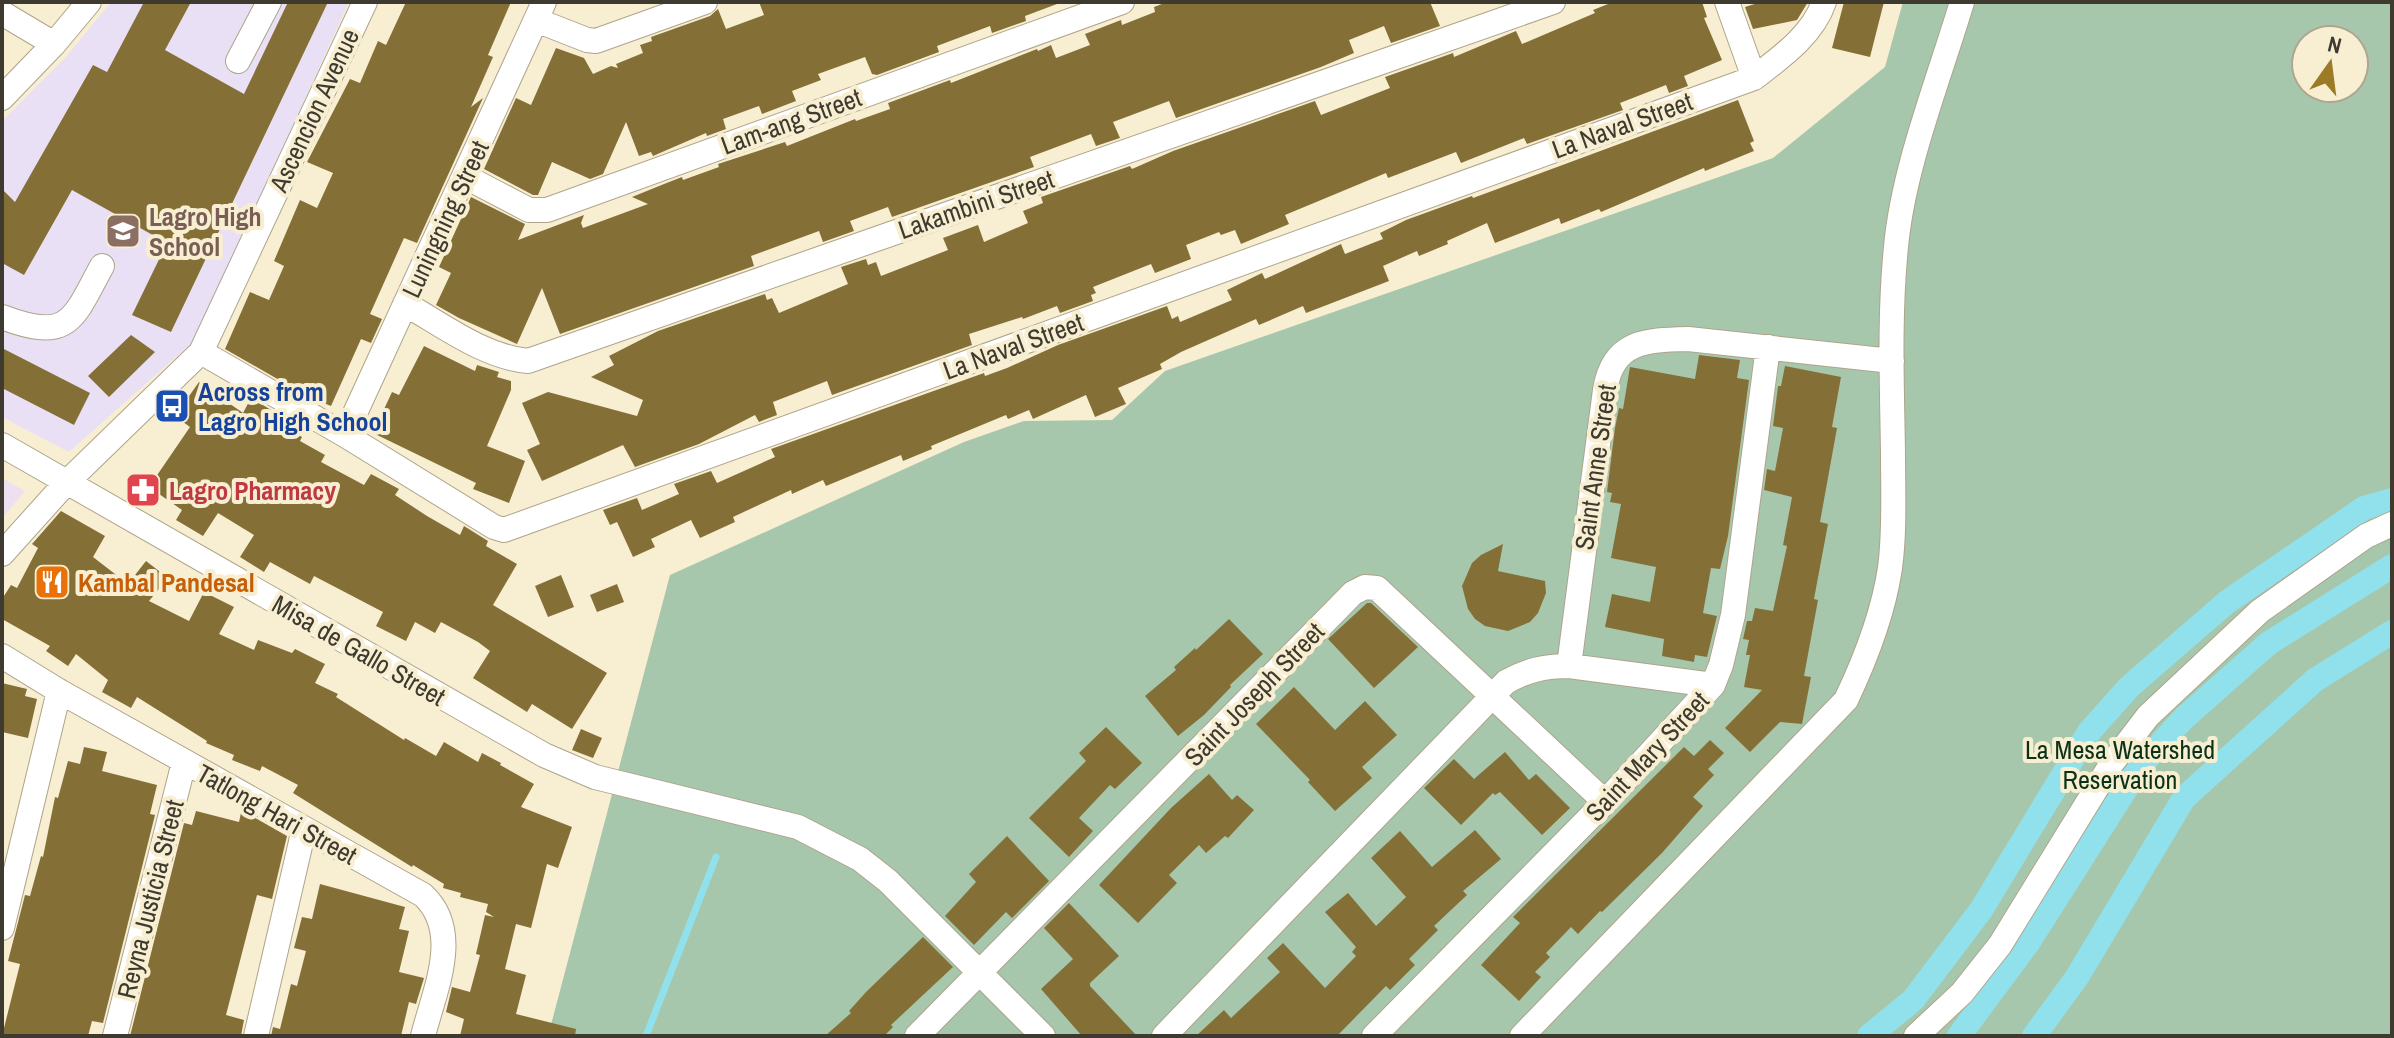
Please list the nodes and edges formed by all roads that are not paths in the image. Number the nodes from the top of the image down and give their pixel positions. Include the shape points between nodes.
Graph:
1 (89, 2) edge
2 (269, 2) edge
3 (365, 2) edge
4 (705, 2) edge
5 (1122, 2) edge
6 (1727, 2) edge
7 (1824, 2) edge
8 (1962, 2) edge
9 (1545, 3) edge
10 (540, 11) edge
11 (2, 13) edge
12 (54, 44) junction
13 (238, 61) dead end
14 (1754, 78) junction
15 (2, 98) edge
16 (464, 176) junction
17 (102, 266) dead end
18 (405, 304) junction
19 (2, 317) edge
20 (1768, 347) junction
21 (201, 352) junction
22 (1892, 361) junction
23 (345, 435) junction
24 (2, 445) edge
25 (65, 484) junction
26 (2392, 524) edge
27 (2, 554) edge
28 (2, 656) edge
29 (1569, 666) junction
30 (1713, 685) junction
31 (59, 691) junction
32 (1491, 696) junction
33 (184, 762) junction
34 (1605, 802) junction
35 (304, 829) junction
36 (2, 928) edge
37 (979, 974) junction
38 (115, 1036) edge
39 (256, 1036) edge
40 (423, 1036) edge
41 (917, 1036) edge
42 (1043, 1036) edge
43 (1164, 1036) edge
44 (1374, 1036) edge
45 (1522, 1036) edge
46 (1916, 1036) edge

1 - 12 street
2 - 13 street
3 - 21 street, Ascencion Avenue
4 - 10 street via 596,41
5 - 16 street, Lam-ang Street via 547,210 529,210
6 - 14 street
7 - 14 street, La Naval Street via 1803,36
8 - 22 street via 1905,189 1896,245
9 - 18 street, Lakambini Street via 528,361 494,353
10 - 16 street, Luningning Street
11 - 12 street
12 - 15 street
14 - 23 street, La Naval Street via 504,530
16 - 18 street, Luningning Street
17 - 19 street via 73,318 56,327 43,329
18 - 23 street, Luningning Street
20 - 22 street, Saint Anne Street
20 - 29 street, Saint Anne Street via 1658,339 1617,356 1605,390
20 - 30 street, Saint Mary Street via 1733,615
21 - 23 street, La Naval Street
21 - 25 street, Ascencion Avenue
22 - 45 street via 1890,567 1865,660 1846,700
24 - 25 street, Misa de Gallo Street
25 - 27 street, Ascencion Avenue
25 - 37 street, Misa de Gallo Street via 544,755 595,777 798,827 831,842 888,881
26 - 46 street via 2366,536 2260,611 2148,716 2112,763 2000,945 1962,993
28 - 31 street, Tatlong Hari Street
29 - 30 street
29 - 32 street via 1521,674
30 - 34 street, Saint Mary Street
31 - 33 street, Tatlong Hari Street
31 - 36 street
32 - 34 street, Saint Joseph Street
32 - 37 street, Saint Joseph Street via 1377,588 1353,593
32 - 43 street
33 - 35 street, Tatlong Hari Street
33 - 38 street, Reyna Justicia Street
34 - 44 street, Saint Mary Street
35 - 39 street
35 - 40 street, Tatlong Hari Street via 435,906 444,953
37 - 41 street, Saint Joseph Street
37 - 42 street, Misa de Gallo Street

